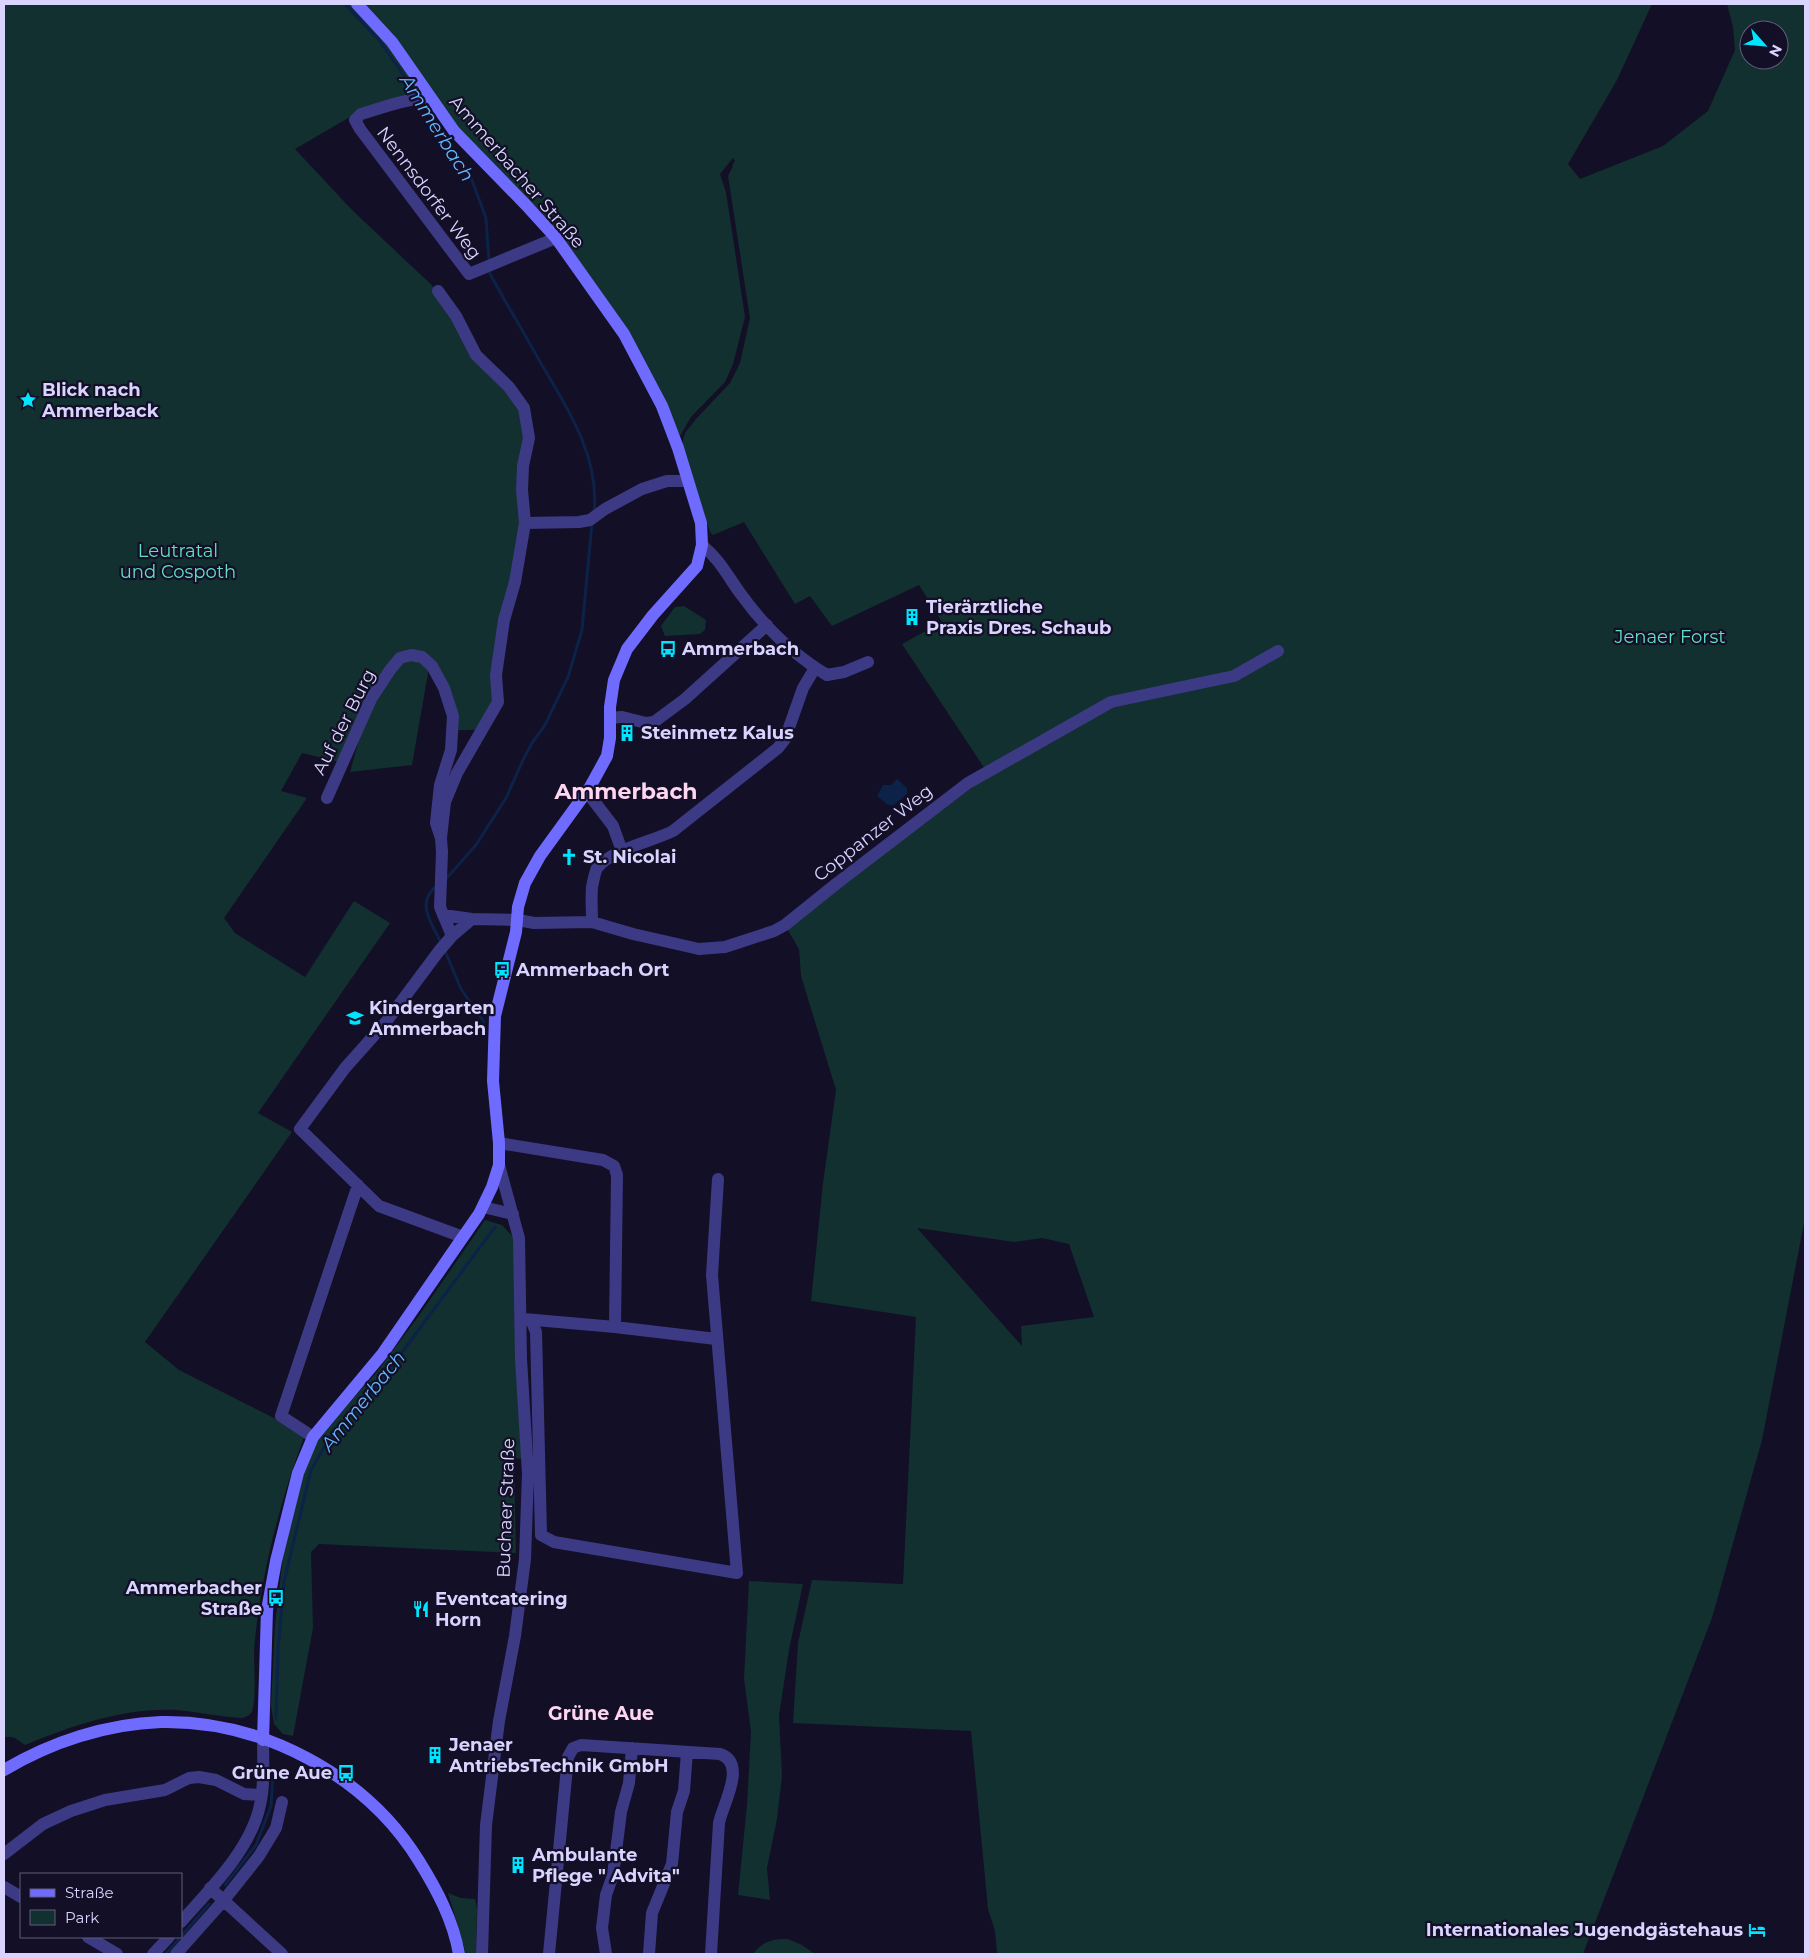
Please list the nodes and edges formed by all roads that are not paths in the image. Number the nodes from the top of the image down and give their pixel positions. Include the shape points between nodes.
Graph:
1 (357, 4) edge
2 (431, 99) junction
3 (556, 238) junction
4 (438, 291) dead end
5 (687, 481) junction
6 (525, 523) junction
7 (702, 545) junction
8 (767, 625) junction
9 (1278, 652) dead end
10 (868, 662) dead end
11 (815, 668) junction
12 (610, 718) junction
13 (586, 792) junction
14 (326, 798) dead end
15 (441, 838) junction
16 (622, 852) junction
17 (443, 915) junction
18 (472, 919) junction
19 (518, 920) junction
20 (592, 922) junction
21 (446, 943) junction
22 (499, 1143) junction
23 (499, 1165) junction
24 (718, 1179) dead end
25 (358, 1185) junction
26 (483, 1206) junction
27 (514, 1214) junction
28 (463, 1237) junction
29 (526, 1320) junction
30 (615, 1326) junction
31 (716, 1339) junction
32 (314, 1437) junction
33 (262, 1740) junction
34 (632, 1748) junction
35 (687, 1752) junction
36 (4, 1770) edge
37 (262, 1795) junction
38 (282, 1802) dead end
39 (4, 1854) edge
40 (4, 1887) edge
41 (210, 1888) junction
42 (20, 1896) edge
43 (224, 1900) junction
44 (182, 1921) edge
45 (90, 1938) edge
46 (168, 1938) edge
47 (485, 1953) edge
48 (117, 1954) edge
49 (153, 1954) edge
50 (176, 1954) edge
51 (282, 1954) edge
52 (459, 1954) edge
53 (549, 1954) edge
54 (606, 1954) edge
55 (650, 1954) edge
56 (711, 1954) edge

1 - 2 main road, Ammerbacher Straße via 392,42
2 - 3 main road, Ammerbacher Straße via 454,131
2 - 3 street, Nennsdorfer Weg via 361,114 356,120 396,179 469,274
3 - 5 main road, Ammerbacher Straße via 624,334 662,406
4 - 6 street via 456,316 476,355 509,387 524,408 529,438 523,466
5 - 6 street via 667,481 642,489 590,520
5 - 7 main road, Ammerbacher Straße via 701,522
6 - 15 street via 515,582 504,620 496,675 498,702 457,773 445,802
7 - 8 street via 716,557
7 - 12 main road, Ammerbacher Straße via 696,566 627,649 614,680
8 - 11 street
8 - 12 street via 685,699 654,722
9 - 20 street, Coppanzer Weg via 1234,676 1111,702 968,783 774,931 725,947 700,949
10 - 11 street via 827,675
11 - 16 street via 803,688 785,739 778,748 673,831
12 - 13 main road, Ammerbacher Straße via 607,756
13 - 16 street via 613,826
13 - 19 main road, Ammerbacher Straße via 530,872 518,907
14 - 15 street, Auf der Burg via 371,700 390,670 400,658 422,657 432,666 444,688 453,716 451,750 437,804 436,823
15 - 17 street, Auf der Burg via 440,907
16 - 20 street via 597,869 592,886
17 - 18 street
17 - 21 street, Auf der Burg
18 - 19 street, Coppanzer Weg
18 - 21 street
19 - 20 street, Coppanzer Weg via 534,923
19 - 22 main road, Ammerbacher Straße via 495,1020 493,1081
21 - 25 street via 300,1129
22 - 23 main road, Ammerbacher Straße
22 - 30 street via 603,1160 614,1166 617,1174
23 - 26 main road, Ammerbacher Straße
23 - 27 street, Buchaer Straße
24 - 31 street via 712,1275
25 - 28 street via 379,1206
25 - 32 street via 281,1416
26 - 27 street
26 - 28 main road, Ammerbacher Straße
27 - 29 street, Buchaer Straße
28 - 32 main road, Ammerbacher Straße via 383,1353
29 - 30 street
29 - 31 street, Buchaer Straße via 536,1332 541,1535 554,1542 737,1573
29 - 47 street, Buchaer Straße via 528,1474 525,1558 486,1825
30 - 31 street
32 - 33 main road, Ammerbacher Straße via 294,1487 267,1610
33 - 36 main road via 205,1725 160,1722 122,1726 37,1752
33 - 37 street, Ammerbacher Straße
33 - 52 main road via 324,1768 380,1810 396,1827 443,1902
34 - 35 street
34 - 53 street via 581,1745 569,1754
34 - 54 street via 629,1783 605,1904 602,1928
35 - 55 street via 672,1864 652,1913
35 - 56 street via 723,1754 732,1765 730,1793 720,1813
37 - 39 street via 244,1794 216,1780 189,1778 165,1790 105,1800 71,1812 43,1824
37 - 41 street, Ammerbacher Straße via 252,1830
38 - 43 street via 274,1833
40 - 42 street
41 - 43 street
41 - 44 street, Ammerbacher Straße
43 - 50 street
43 - 51 street
45 - 48 street
46 - 49 street

